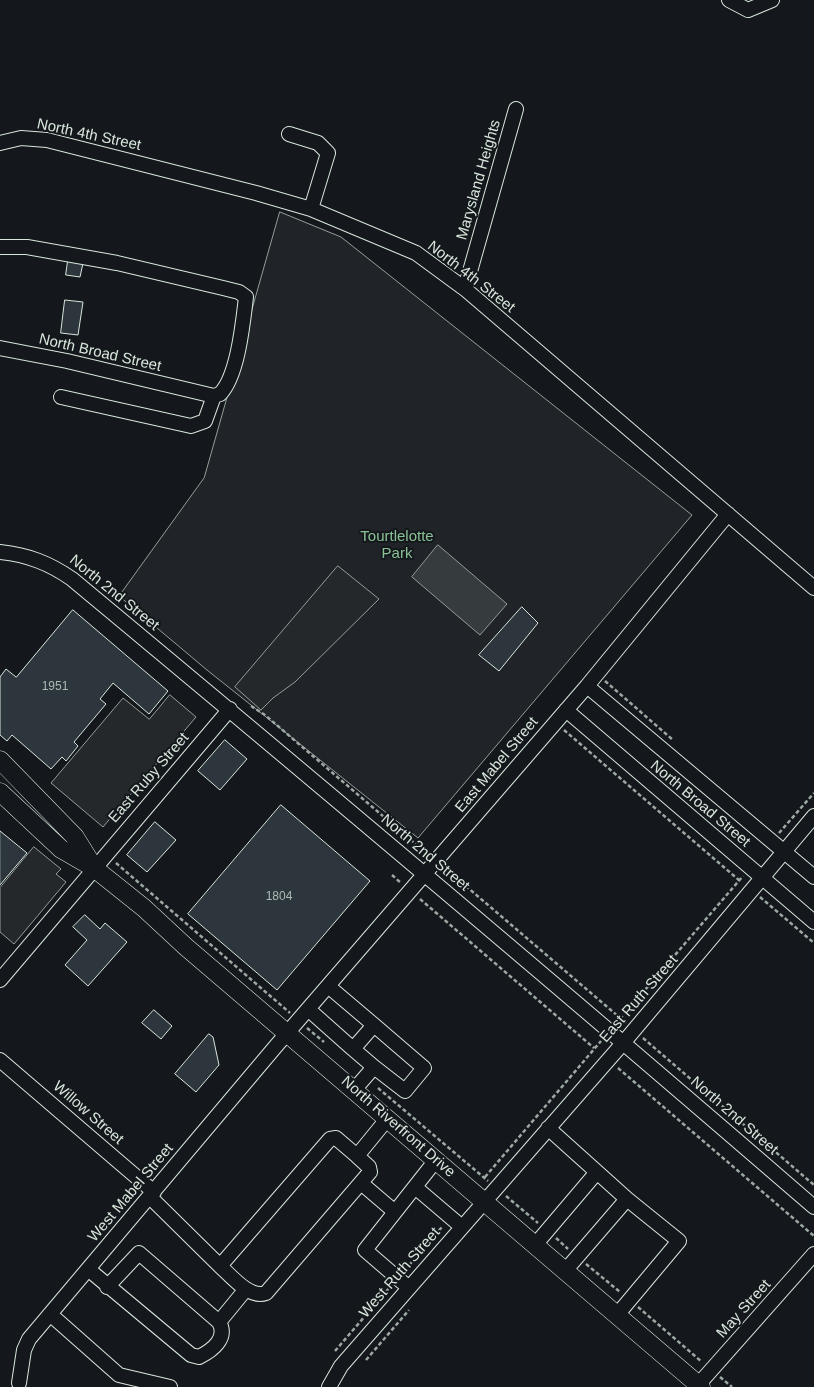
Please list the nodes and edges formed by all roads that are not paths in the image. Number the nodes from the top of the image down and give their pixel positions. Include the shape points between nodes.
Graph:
1 (728, 0) edge
2 (772, 0) edge
3 (516, 109) dead end
4 (289, 134) dead end
5 (0, 143) edge
6 (311, 209) junction
7 (0, 247) edge
8 (465, 289) junction
9 (0, 348) edge
10 (214, 396) junction
11 (60, 397) dead end
12 (728, 514) junction
13 (0, 552) edge
14 (814, 588) edge
15 (587, 686) junction
16 (230, 709) junction
17 (566, 710) junction
18 (0, 760) edge
19 (1, 796) edge
20 (814, 816) edge
21 (784, 851) junction
22 (94, 868) junction
23 (425, 874) junction
24 (814, 877) edge
25 (763, 878) junction
26 (814, 922) edge
27 (0, 980) edge
28 (328, 986) junction
29 (308, 1009) junction
30 (374, 1025) junction
31 (288, 1033) junction
32 (624, 1042) junction
33 (353, 1048) junction
34 (0, 1060) edge
35 (374, 1067) junction
36 (354, 1090) junction
37 (388, 1118) junction
38 (548, 1128) junction
39 (357, 1156) junction
40 (436, 1160) junction
41 (597, 1172) junction
42 (362, 1183) junction
43 (415, 1187) junction
44 (152, 1194) junction
45 (477, 1195) junction
46 (628, 1199) junction
47 (814, 1207) edge
48 (395, 1212) junction
49 (462, 1227) junction
50 (535, 1245) junction
51 (814, 1254) edge
52 (220, 1266) junction
53 (88, 1269) junction
54 (565, 1271) junction
55 (107, 1287) junction
56 (246, 1288) junction
57 (409, 1288) junction
58 (50, 1314) junction
59 (617, 1316) junction
60 (219, 1322) junction
61 (19, 1383) dead end
62 (699, 1386) edge
63 (170, 1387) edge
64 (329, 1387) edge

1 - 2 street via 748,10
3 - 8 street, Marysland Heights
4 - 6 street via 318,143 328,153
5 - 6 street, North 4th Street via 21,138 47,140
6 - 8 street, North 4th Street via 416,253
7 - 10 street via 26,247 117,263 223,288 246,297 229,382 220,394
8 - 12 street, North 4th Street
9 - 10 street, North Broad Street
10 - 11 street via 205,421 191,426
12 - 14 street, North 4th Street
12 - 15 street, East Mabel Street
13 - 16 street, North 2nd Street via 37,559 56,567
15 - 17 street, East Mabel Street
15 - 21 street, North Broad Street
16 - 22 street, East Ruby Street
16 - 23 street, North 2nd Street
17 - 23 street, East Mabel Street
17 - 25 street, North Broad Street
18 - 22 main road, North Riverfront Drive via 76,836
19 - 22 main road, North Riverfront Drive via 61,848
20 - 21 street, East Ruth Street
21 - 24 street, North Broad Street
21 - 25 street, East Ruth Street
22 - 27 street, East Ruby Street
22 - 31 main road, North Riverfront Drive
23 - 28 street, East Mabel Street
23 - 32 street, North 2nd Street
25 - 26 street, North Broad Street
25 - 32 street, East Ruth Street
28 - 29 street, East Mabel Street
28 - 30 street
29 - 31 street, East Mabel Street
29 - 33 street
30 - 33 street
30 - 35 street via 424,1068 404,1091
31 - 36 main road, North Riverfront Drive
31 - 44 street, West Mabel Street
32 - 38 street, East Ruth Street
32 - 47 street, North 2nd Street
33 - 35 street
34 - 44 street, Willow Street
35 - 36 street
36 - 37 main road, North Riverfront Drive
37 - 39 street
37 - 40 main road, North Riverfront Drive
38 - 41 street
38 - 45 street, East Ruth Street
39 - 42 street via 370,1172
39 - 52 street via 336,1138 330,1139
40 - 43 street
40 - 45 main road, North Riverfront Drive
41 - 46 street
41 - 50 street
42 - 48 street
42 - 56 street via 266,1293 260,1296 252,1294
43 - 48 street
43 - 49 street
44 - 52 street, Willow Street
44 - 53 street, West Mabel Street
45 - 49 street, West Ruth Street
45 - 50 main road, North Riverfront Drive
46 - 54 street
46 - 59 street via 678,1241
48 - 57 street via 366,1250
49 - 57 street, West Ruth Street
50 - 54 main road, North Riverfront Drive
51 - 62 street, May Street
52 - 56 street, Willow Street
53 - 55 street
53 - 58 street, West Mabel Street
54 - 59 main road, North Riverfront Drive
55 - 60 street via 139,1253
55 - 60 street via 191,1355 199,1357 211,1351 222,1338 223,1329
56 - 60 street
57 - 64 street, West Ruth Street via 340,1366
58 - 61 street, West Mabel Street via 24,1350
58 - 63 street via 119,1375
59 - 62 main road, North Riverfront Drive

